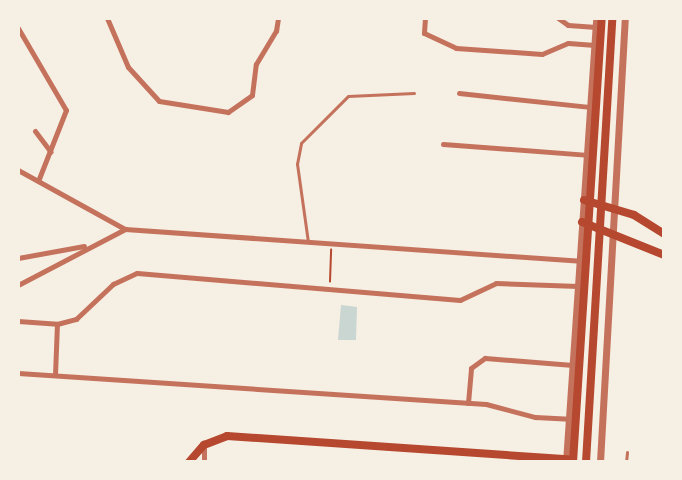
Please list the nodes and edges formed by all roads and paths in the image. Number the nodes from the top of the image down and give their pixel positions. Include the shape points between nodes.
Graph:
1 (107, 18) edge
2 (278, 18) edge
3 (425, 18) edge
4 (558, 18) edge
5 (597, 18) edge
6 (602, 18) edge
7 (612, 18) edge
8 (625, 18) edge
9 (596, 27) junction
10 (18, 28) edge
11 (595, 45) junction
12 (414, 93) dead end
13 (459, 93) dead end
14 (591, 107) junction
15 (35, 131) dead end
16 (443, 144) dead end
17 (51, 152) junction
18 (588, 155) junction
19 (18, 170) edge
20 (38, 181) junction
21 (584, 200) junction
22 (614, 208) junction
23 (582, 222) junction
24 (125, 229) junction
25 (613, 231) junction
26 (664, 234) edge
27 (308, 243) junction
28 (331, 244) junction
29 (90, 246) junction
30 (664, 255) edge
31 (18, 258) edge
32 (580, 261) junction
33 (18, 285) edge
34 (578, 286) junction
35 (329, 291) junction
36 (18, 321) edge
37 (57, 324) junction
38 (573, 365) junction
39 (18, 373) edge
40 (55, 375) junction
41 (468, 403) junction
42 (569, 418) junction
43 (204, 445) junction
44 (627, 452) dead end
45 (569, 461) edge
46 (189, 462) edge
47 (204, 462) edge
48 (586, 462) edge
49 (600, 462) edge
50 (626, 462) edge

1 - 2 street via 128,67 159,101 228,112 252,95 256,64 276,32
3 - 11 street via 424,33 456,48 542,54 568,43
4 - 9 street via 568,25
5 - 9 street
6 - 45 main road
7 - 48 main road
8 - 22 street
9 - 11 street
10 - 17 street via 64,99 63,122
11 - 14 street
12 - 27 lane via 348,96 301,143 297,164
13 - 14 street
14 - 18 street
15 - 17 street
16 - 18 street
17 - 20 street
18 - 21 street
19 - 20 street
20 - 24 street
21 - 22 main road
21 - 23 street
22 - 25 street
22 - 26 main road
23 - 25 main road
23 - 32 street
24 - 27 street
24 - 29 street
25 - 30 main road
25 - 49 street
27 - 28 street
28 - 32 street
28 - 35 path
29 - 31 street
29 - 33 street
32 - 34 street
34 - 35 street via 496,283 460,300
34 - 38 street
35 - 37 street via 137,273 113,284 76,319
36 - 37 street
37 - 40 street
38 - 41 street via 485,358 471,368
38 - 42 street
39 - 40 street
40 - 41 street
41 - 42 street via 535,417
42 - 45 street
43 - 45 main road via 227,436
43 - 46 main road
43 - 47 street
44 - 50 lane

